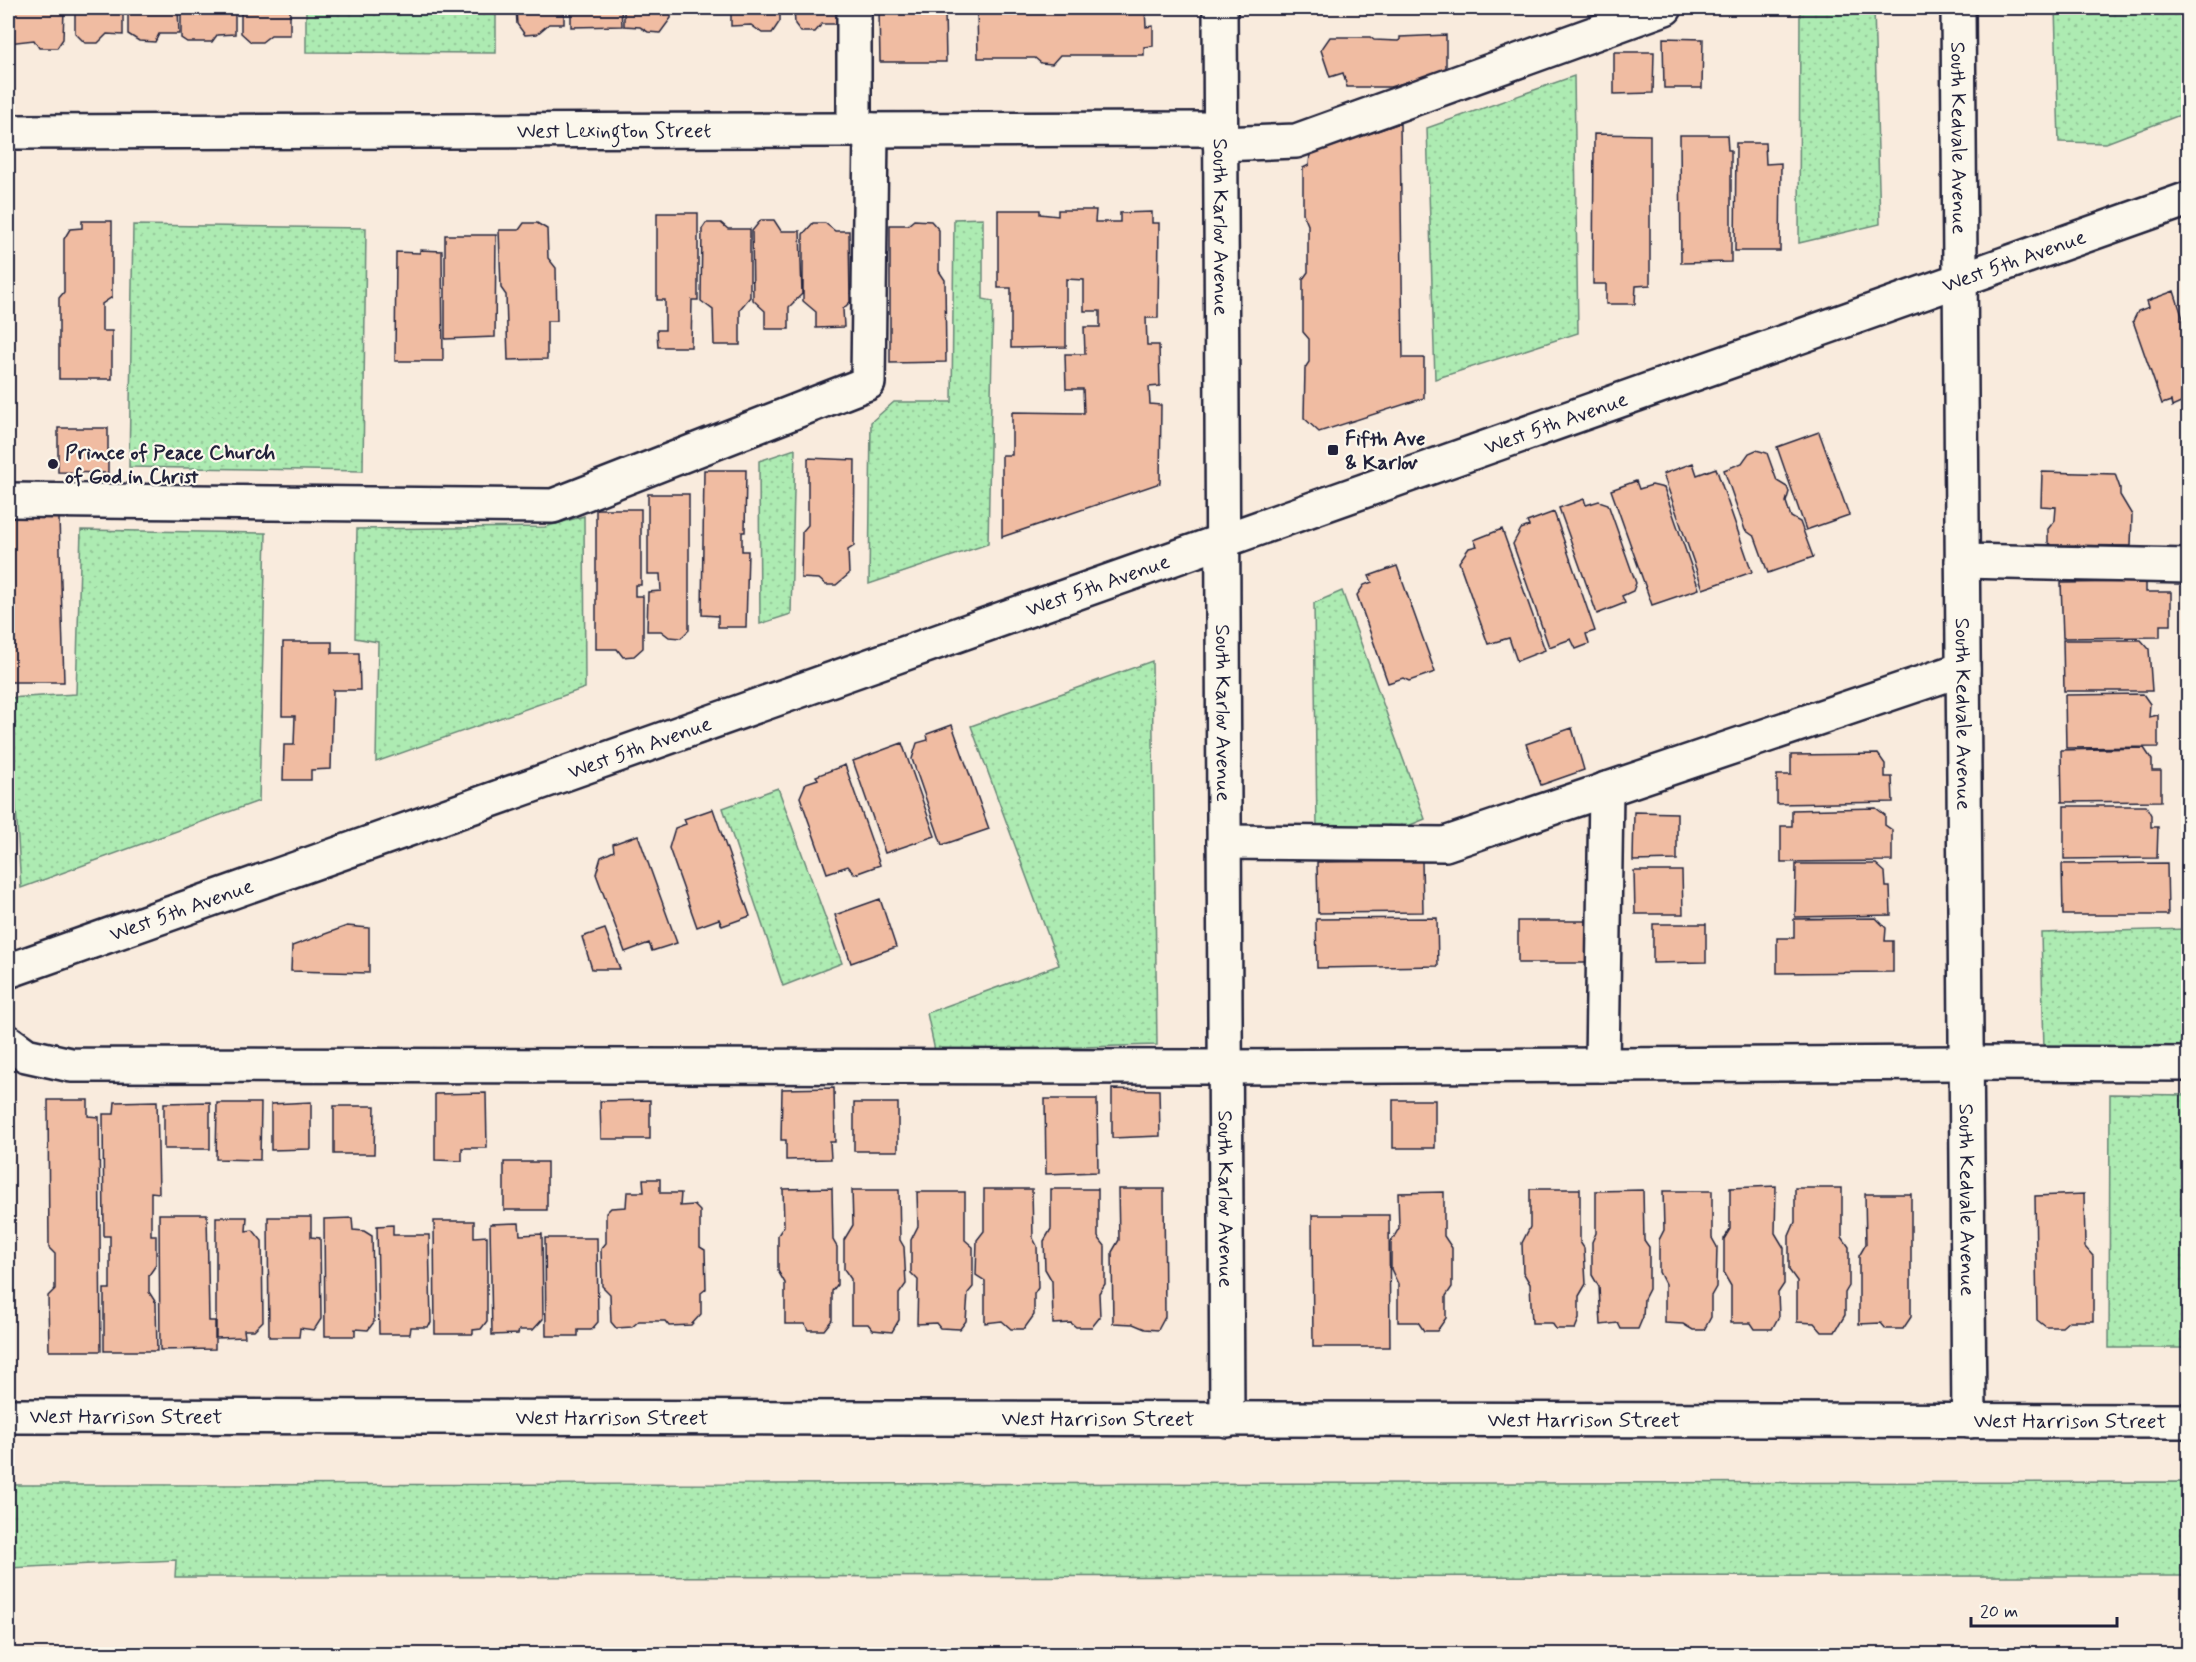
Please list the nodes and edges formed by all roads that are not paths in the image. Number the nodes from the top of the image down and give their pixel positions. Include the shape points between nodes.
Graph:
1 (854, 8) edge
2 (1220, 8) edge
3 (1665, 8) edge
4 (1958, 8) edge
5 (1589, 21) edge
6 (863, 130) junction
7 (8, 132) edge
8 (1220, 136) junction
9 (2188, 199) edge
10 (1960, 279) junction
11 (8, 500) edge
12 (1223, 541) junction
13 (1962, 561) junction
14 (2188, 566) edge
15 (1963, 669) junction
16 (1606, 789) junction
17 (1224, 842) junction
18 (8, 970) edge
19 (8, 1042) edge
20 (1966, 1063) junction
21 (2188, 1064) edge
22 (1602, 1065) junction
23 (1225, 1067) junction
24 (8, 1416) edge
25 (1227, 1420) junction
26 (1969, 1421) junction
27 (2188, 1421) edge

1 - 6 street
2 - 8 street, South Karlov Avenue
3 - 5 street, West Lexington Street
4 - 10 street, South Kedvale Avenue
5 - 8 street, West Lexington Street via 1296,141
6 - 7 street, West Lexington Street
6 - 8 street, West Lexington Street
6 - 11 street via 868,382 553,506
8 - 12 street, South Karlov Avenue
9 - 10 street, West 5th Avenue
10 - 12 street, West 5th Avenue
10 - 13 street, South Kedvale Avenue
12 - 17 street, South Karlov Avenue
12 - 18 street, West 5th Avenue
13 - 14 street
13 - 15 street, South Kedvale Avenue
15 - 16 street
15 - 20 street, South Kedvale Avenue
16 - 17 street via 1445,844
16 - 22 street
17 - 23 street, South Karlov Avenue
19 - 23 street via 26,1055 71,1065
20 - 21 street
20 - 22 street
20 - 26 street, South Kedvale Avenue
22 - 23 street
23 - 25 street, South Karlov Avenue
24 - 25 street, West Harrison Street
25 - 26 street, West Harrison Street
26 - 27 street, West Harrison Street

